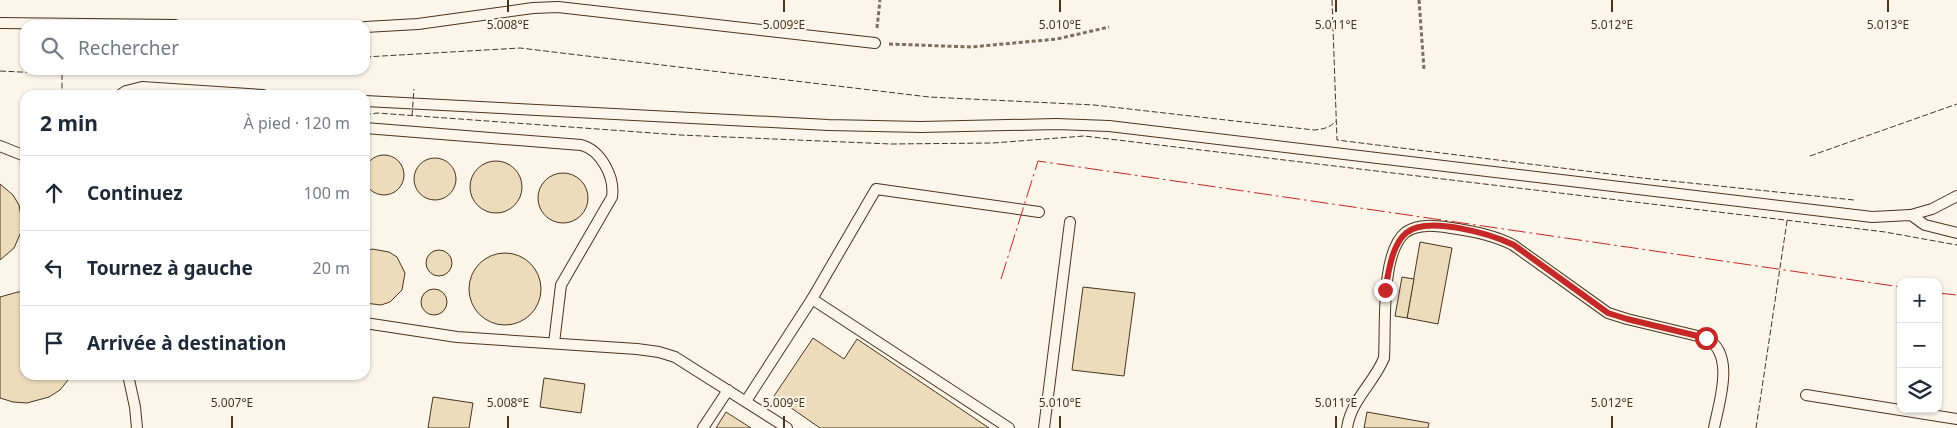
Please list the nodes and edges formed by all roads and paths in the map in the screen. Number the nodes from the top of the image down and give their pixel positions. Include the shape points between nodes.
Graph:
1 (880, 0) edge
2 (1419, 0) edge
3 (0, 24) edge
4 (20, 24) edge
5 (370, 27) edge
6 (1109, 27) dead end
7 (875, 43) junction
8 (1424, 69) dead end
9 (130, 90) edge
10 (181, 90) edge
11 (370, 101) edge
12 (370, 128) edge
13 (0, 146) edge
14 (20, 154) edge
15 (1957, 196) edge
16 (1039, 212) dead end
17 (1911, 215) junction
18 (1070, 222) dead end
19 (1957, 233) edge
20 (812, 299) junction
21 (370, 325) edge
22 (554, 344) junction
23 (129, 380) edge
24 (728, 390) junction
25 (1806, 394) dead end
26 (746, 401) junction
27 (1957, 419) edge
28 (137, 428) edge
29 (704, 428) edge
30 (787, 428) edge
31 (1009, 428) edge
32 (1044, 428) edge
33 (1347, 428) edge
34 (1714, 428) edge

1 - 7 path
2 - 8 path
3 - 4 lane
5 - 7 lane via 558,7
6 - 7 path via 1057,40 971,48
9 - 10 lane via 142,87
11 - 17 lane via 828,125 1109,126 1872,217
12 - 22 lane via 581,145 597,153 611,180 612,197 562,285
13 - 14 lane
15 - 17 lane
16 - 20 lane via 876,189
17 - 19 lane via 1924,225
18 - 32 lane
20 - 26 lane
20 - 31 lane
21 - 22 lane via 457,337
22 - 24 lane via 659,352 687,364
23 - 28 lane
24 - 26 lane
24 - 29 lane
25 - 27 lane
26 - 30 lane
33 - 34 lane via 1352,409 1384,358 1385,290 1397,245 1406,232 1432,225 1499,238 1514,245 1608,313 1714,342 1723,364

